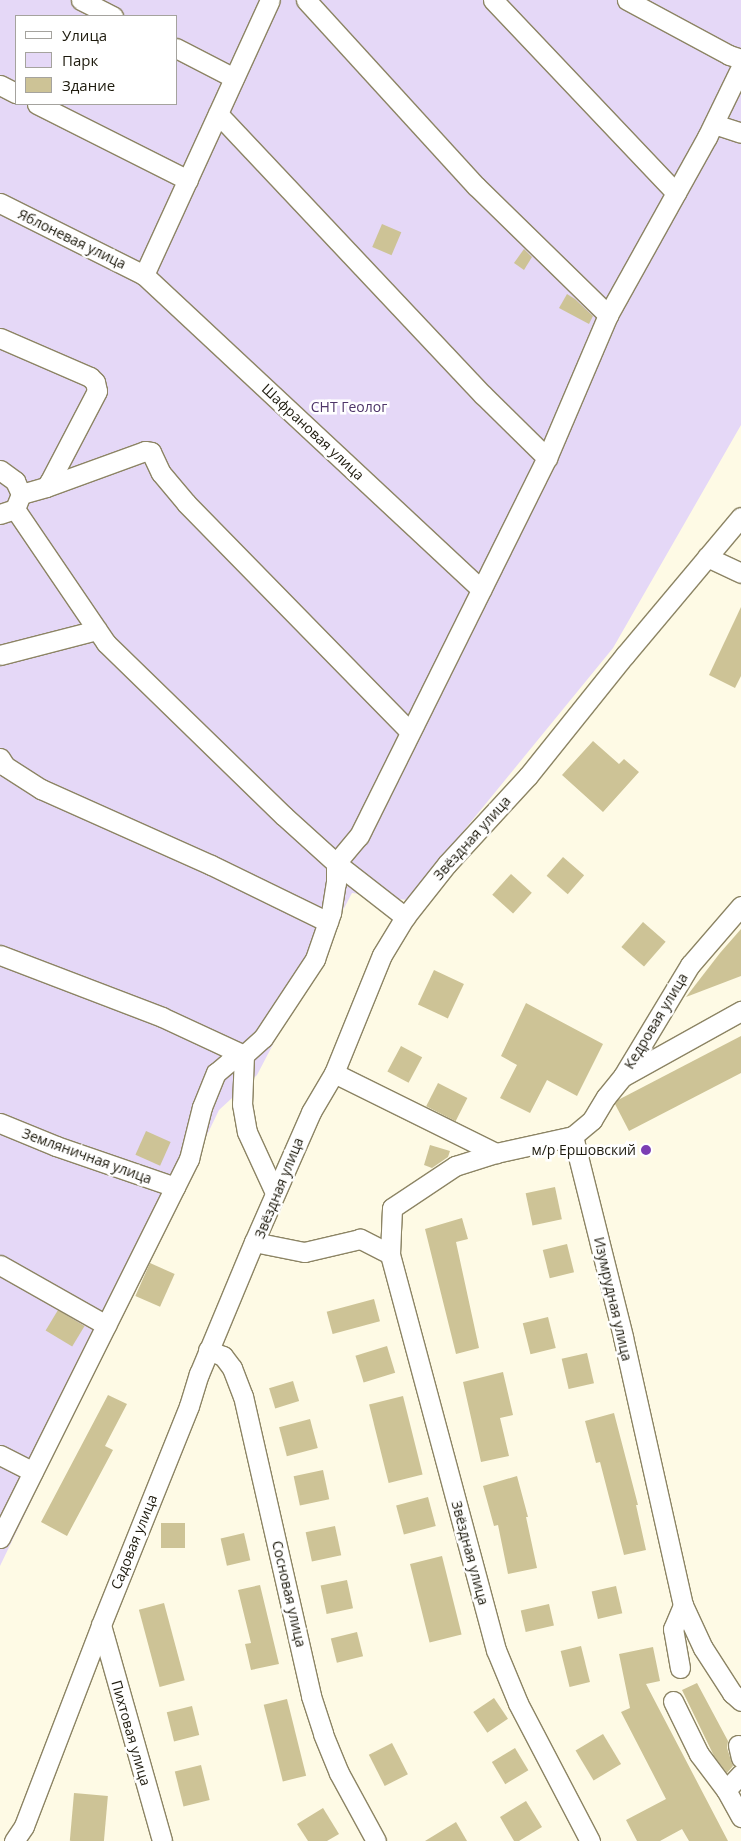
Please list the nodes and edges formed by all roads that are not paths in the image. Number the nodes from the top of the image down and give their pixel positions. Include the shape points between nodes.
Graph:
1 (81, 0) edge
2 (270, 0) edge
3 (306, 0) edge
4 (493, 0) edge
5 (627, 0) edge
6 (111, 15) edge
7 (178, 49) edge
8 (741, 59) edge
9 (741, 67) edge
10 (234, 78) junction
11 (0, 85) edge
12 (15, 93) edge
13 (39, 105) edge
14 (218, 114) junction
15 (714, 124) junction
16 (741, 133) edge
17 (188, 180) junction
18 (676, 193) junction
19 (0, 203) edge
20 (144, 275) junction
21 (608, 315) junction
22 (0, 338) edge
23 (547, 458) junction
24 (0, 470) edge
25 (46, 487) junction
26 (12, 506) edge
27 (741, 517) edge
28 (707, 557) junction
29 (741, 573) edge
30 (481, 589) junction
31 (97, 630) junction
32 (0, 655) edge
33 (410, 732) junction
34 (0, 758) edge
35 (336, 863) junction
36 (741, 906) edge
37 (405, 917) junction
38 (328, 922) junction
39 (0, 955) edge
40 (741, 1011) edge
41 (244, 1054) junction
42 (334, 1073) junction
43 (622, 1076) junction
44 (0, 1123) edge
45 (574, 1136) junction
46 (496, 1153) junction
47 (175, 1187) junction
48 (275, 1193) junction
49 (254, 1242) junction
50 (390, 1254) junction
51 (0, 1265) edge
52 (106, 1325) junction
53 (208, 1350) junction
54 (0, 1455) edge
55 (33, 1472) junction
56 (0, 1538) edge
57 (683, 1605) junction
58 (101, 1625) junction
59 (680, 1668) dead end
60 (673, 1701) dead end
61 (741, 1701) edge
62 (741, 1774) edge
63 (726, 1790) junction
64 (741, 1817) edge
65 (14, 1841) edge
66 (162, 1841) edge
67 (376, 1841) edge
68 (590, 1841) edge

1 - 6 street
2 - 10 street
3 - 21 street via 476,186
4 - 18 street
5 - 8 street
7 - 10 street
9 - 15 street
10 - 14 street
11 - 12 street
13 - 17 street
14 - 17 street
14 - 23 street via 476,388
15 - 16 street
15 - 18 street
17 - 20 street
18 - 21 street
19 - 20 street, Яблоневая улица
20 - 30 street, Шафрановая улица
21 - 23 street
22 - 25 street via 95,382 97,391 92,402
23 - 30 street
24 - 26 street via 15,481
25 - 26 street
25 - 33 street via 145,451 151,452 161,473 186,503
26 - 31 street
27 - 28 street, Звёздная улица
28 - 29 street
28 - 37 street, Звёздная улица via 528,776 447,864
30 - 33 street
31 - 32 street
31 - 35 street via 229,765
33 - 35 street via 359,836
34 - 38 street via 5,766 41,789 211,865
35 - 37 street
35 - 38 street via 336,883
36 - 43 street, Кедровая улица via 690,965
37 - 42 street, Звёздная улица via 382,955
38 - 41 street via 315,959 263,1038
39 - 41 street via 162,1017
40 - 43 street
41 - 47 street via 216,1073 202,1107 189,1159
41 - 48 street via 242,1104 247,1132
42 - 46 street
42 - 48 street, Звёздная улица via 311,1112
43 - 45 street, Кедровая улица via 592,1120
44 - 47 street, Земляничная улица
45 - 46 street
45 - 57 street, Изумрудная улица
46 - 50 street via 455,1166 392,1208
47 - 52 street
48 - 49 street, Звёздная улица
49 - 50 street, Звёздная улица via 304,1252 360,1239
49 - 53 street, Садовая улица
50 - 68 street, Звёздная улица via 496,1650 518,1703
51 - 52 street
52 - 55 street
53 - 58 street, Садовая улица via 189,1406
53 - 67 street, Сосновая улица via 223,1356 232,1368 243,1396 311,1696 339,1773
54 - 55 street
55 - 56 street
57 - 59 street via 673,1629
57 - 61 street, Изумрудная улица via 703,1648 732,1693
58 - 65 street, Садовая улица via 24,1826
58 - 66 street, Пихтовая улица
60 - 63 street via 699,1754
62 - 63 street
63 - 64 street

